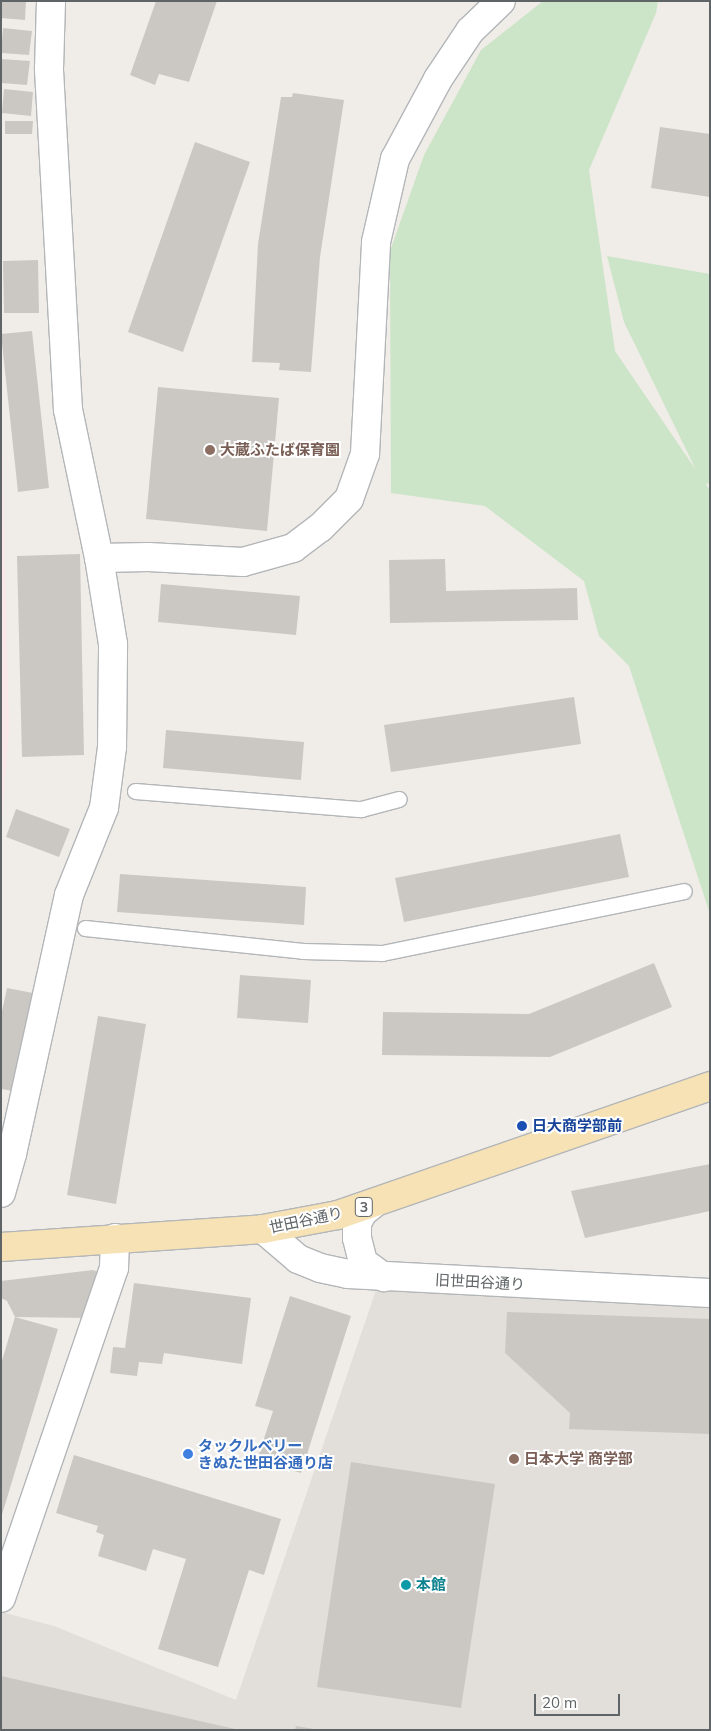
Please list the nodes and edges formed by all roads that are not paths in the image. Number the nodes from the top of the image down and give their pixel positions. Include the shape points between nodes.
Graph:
1 (51, 1) edge
2 (501, 1) edge
3 (98, 558) junction
4 (135, 791) dead end
5 (399, 799) dead end
6 (684, 891) dead end
7 (85, 928) dead end
8 (710, 1086) edge
9 (1, 1193) edge
10 (373, 1204) junction
11 (263, 1229) junction
12 (115, 1238) junction
13 (1, 1247) edge
14 (384, 1276) junction
15 (710, 1293) edge
16 (1, 1598) edge

1 - 3 street via 49,69 68,410
2 - 3 street via 470,32 448,63 395,159 376,242 365,454 349,499 320,528 293,548 243,562 130,556
3 - 9 street via 113,644 111,761 104,808 69,895
4 - 5 lane via 361,809
6 - 7 lane via 382,953 303,951
8 - 10 main road, 世田谷通り / 3
10 - 11 main road, 世田谷通り / 3 via 338,1215
10 - 14 street via 357,1223 357,1238 363,1262
11 - 12 main road, 世田谷通り / 3
11 - 14 street, 旧世田谷通り via 298,1259 320,1268
12 - 13 main road, 世田谷通り / 3
12 - 16 street via 114,1268
14 - 15 street, 旧世田谷通り

